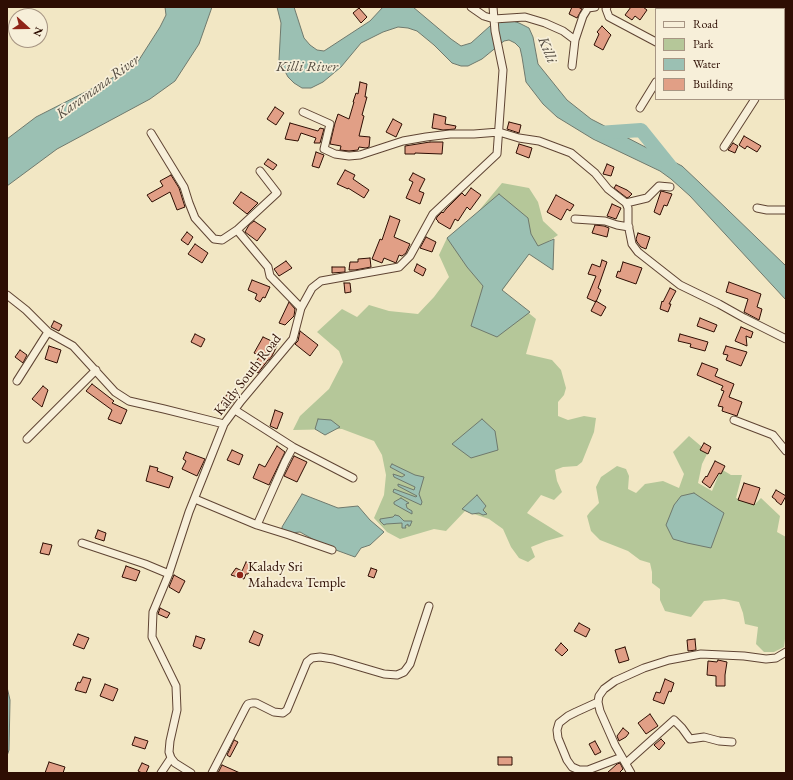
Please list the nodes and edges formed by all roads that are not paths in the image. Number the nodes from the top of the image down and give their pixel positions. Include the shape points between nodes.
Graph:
1 (471, 7) edge
2 (493, 7) edge
3 (595, 7) edge
4 (606, 8) edge
5 (494, 19) junction
6 (575, 40) junction
7 (655, 41) edge
8 (572, 66) dead end
9 (655, 84) edge
10 (754, 100) edge
11 (640, 108) dead end
12 (303, 112) dead end
13 (499, 132) junction
14 (151, 133) dead end
15 (724, 147) dead end
16 (260, 171) dead end
17 (670, 187) dead end
18 (626, 203) junction
19 (758, 208) dead end
20 (786, 210) edge
21 (575, 220) dead end
22 (629, 227) junction
23 (237, 230) junction
24 (7, 295) edge
25 (301, 308) junction
26 (48, 332) junction
27 (786, 339) edge
28 (96, 370) junction
29 (17, 381) dead end
30 (235, 410) junction
31 (734, 420) dead end
32 (224, 424) junction
33 (27, 439) dead end
34 (292, 447) junction
35 (786, 451) edge
36 (353, 478) dead end
37 (195, 498) junction
38 (257, 526) junction
39 (82, 544) dead end
40 (332, 550) dead end
41 (169, 574) junction
42 (429, 606) dead end
43 (786, 652) edge
44 (598, 702) junction
45 (732, 742) dead end
46 (171, 758) junction
47 (624, 760) junction
48 (162, 773) edge
49 (191, 773) edge
50 (212, 773) edge
51 (631, 773) edge

1 - 5 street
2 - 5 street, Kaldy South Road
3 - 4 street
3 - 6 street via 588,8 583,16
4 - 7 street via 609,17
5 - 6 street via 525,17 545,22
5 - 13 street, Kaldy South Road via 502,70
6 - 8 street
9 - 11 street
10 - 15 street
12 - 13 street via 330,124 324,149 349,156 426,137
13 - 18 street via 540,141 571,153
13 - 25 street, Kaldy South Road via 497,154 433,214 405,262 399,267 321,281 312,288
14 - 23 street via 174,169 196,218 204,228 214,239 222,240
16 - 23 street via 276,193
17 - 18 street via 659,186 647,198
18 - 22 street
19 - 20 street
21 - 22 street via 605,221
22 - 27 street via 632,244 638,252 680,285
23 - 25 street via 268,267 270,276
24 - 26 street
25 - 30 street, Kaldy South Road via 293,339
26 - 28 street via 73,346
26 - 29 street
28 - 32 street via 115,392 129,401
28 - 33 street
30 - 32 street, Kaldy South Road
30 - 34 street
31 - 35 street via 773,435
32 - 37 street, Kaldy South Road
34 - 36 street
34 - 38 street
37 - 38 street
37 - 41 street, Kaldy South Road
38 - 40 street
39 - 41 street
41 - 46 street, Kaldy South Road via 153,612 152,637 176,686 177,710 170,741
42 - 50 street via 410,664 404,672 397,675 384,674 333,659 312,658 307,662 287,710 283,713 274,712 256,703 248,704
43 - 44 street via 776,658 766,659 701,654 669,660 615,681 604,689
44 - 47 street via 612,739
44 - 47 street via 559,723 558,738 566,760 579,770
45 - 47 street via 704,737 690,739 674,720
46 - 48 street
46 - 49 street
47 - 51 street

